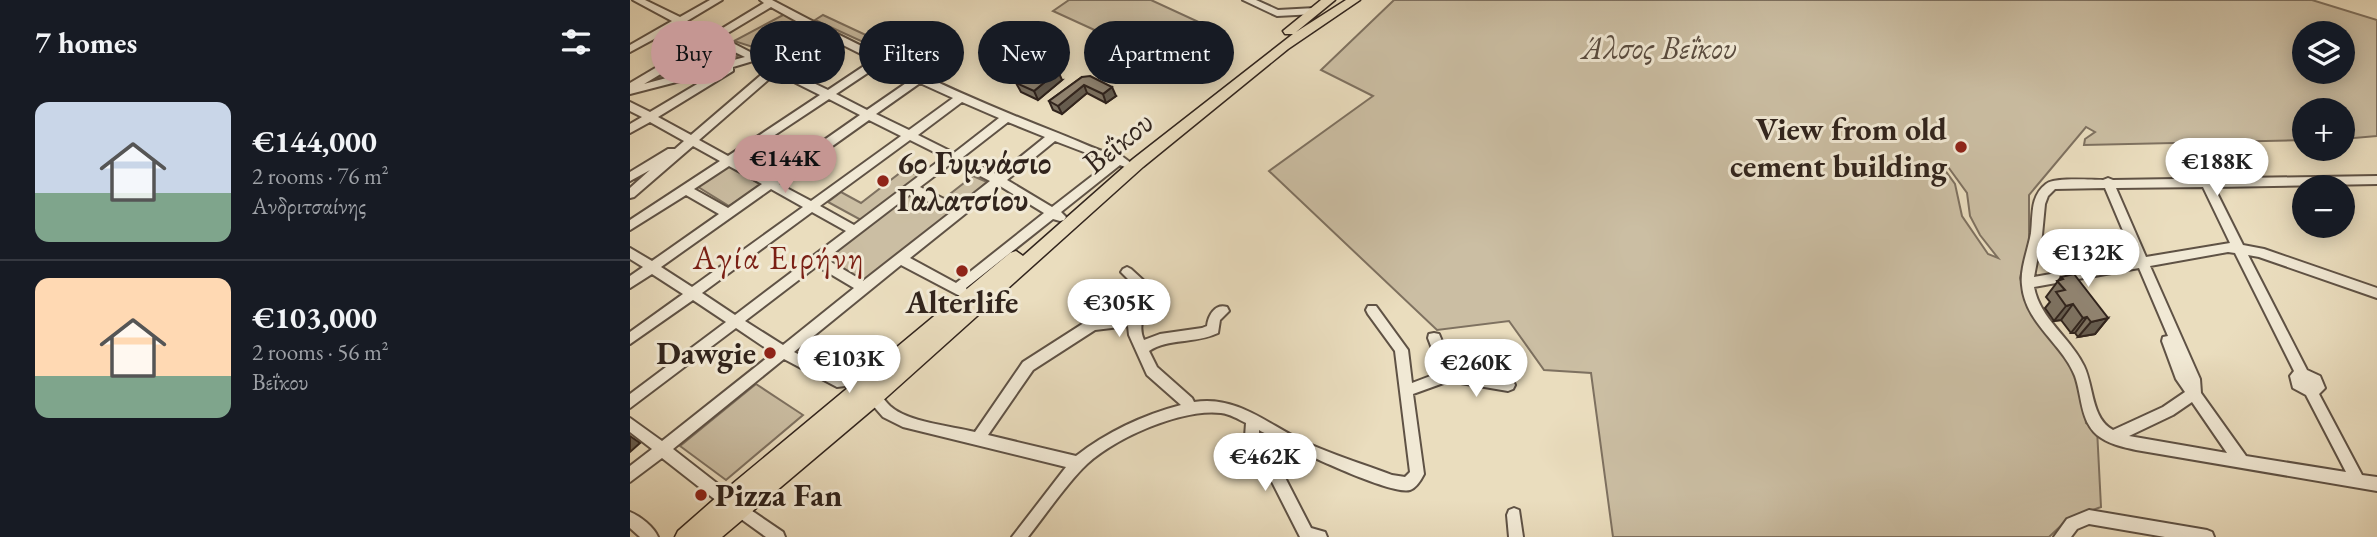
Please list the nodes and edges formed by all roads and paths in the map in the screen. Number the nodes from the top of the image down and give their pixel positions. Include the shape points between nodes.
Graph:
1 (718, 0) edge
2 (1248, 0) edge
3 (1277, 0) edge
4 (1329, 0) edge
5 (1354, 0) edge
6 (644, 1) edge
7 (768, 2) edge
8 (1264, 8) junction
9 (630, 11) edge
10 (1315, 11) junction
11 (1277, 13) junction
12 (680, 21) joint
13 (802, 21) edge
14 (736, 23) edge
15 (1290, 30) junction
16 (651, 38) edge
17 (630, 50) edge
18 (750, 59) edge
19 (742, 61) junction
20 (859, 74) edge
21 (651, 77) edge
22 (757, 84) edge
23 (806, 84) edge
24 (912, 84) edge
25 (933, 84) edge
26 (630, 90) edge
27 (828, 95) junction
28 (962, 97) junction
29 (630, 106) edge
30 (869, 115) junction
31 (650, 117) junction
32 (1006, 118) junction
33 (630, 129) edge
34 (909, 135) junction
35 (1054, 136) junction
36 (689, 144) junction
37 (953, 157) junction
38 (728, 161) junction
39 (1122, 162) junction
40 (630, 177) edge
41 (999, 180) junction
42 (2377, 180) edge
43 (2108, 182) junction
44 (2206, 182) junction
45 (771, 185) junction
46 (2052, 185) joint
47 (911, 188) junction
48 (685, 189) junction
49 (630, 194) edge
50 (811, 207) junction
51 (959, 212) junction
52 (729, 214) junction
53 (1058, 214) junction
54 (630, 226) edge
55 (855, 232) junction
56 (2238, 247) junction
57 (630, 253) edge
58 (901, 259) junction
59 (817, 260) junction
60 (2142, 263) junction
61 (652, 268) junction
62 (1127, 272) dead end
63 (630, 283) edge
64 (2028, 283) junction
65 (864, 288) junction
66 (2377, 293) edge
67 (692, 294) junction
68 (964, 294) junction
69 (1372, 310) dead end
70 (1223, 311) dead end
71 (1134, 320) junction
72 (738, 322) junction
73 (1434, 338) dead end
74 (630, 339) edge
75 (1143, 348) junction
76 (784, 353) junction
77 (1449, 375) junction
78 (837, 381) junction
79 (1508, 385) dead end
80 (871, 387) junction
81 (1408, 390) junction
82 (2194, 393) junction
83 (630, 402) edge
84 (838, 406) junction
85 (1189, 409) junction
86 (1253, 422) junction
87 (630, 424) edge
88 (2112, 437) junction
89 (976, 440) junction
90 (663, 449) junction
91 (2241, 461) junction
92 (1078, 463) junction
93 (630, 475) edge
94 (2358, 482) junction
95 (2377, 484) edge
96 (733, 505) junction
97 (1514, 515) dead end
98 (630, 519) edge
99 (1310, 536) edge
100 (651, 537) edge
101 (685, 537) edge
102 (708, 537) edge
103 (778, 537) edge
104 (1019, 537) edge
105 (1516, 537) edge
106 (2061, 537) edge
107 (2207, 537) edge

1 - 12 street
2 - 8 street
3 - 8 street
4 - 10 main road, Βεΐκου
5 - 80 main road, Βεΐκου via 1283,46 1072,218 973,312
6 - 9 street
6 - 12 street
7 - 13 street
7 - 14 street
8 - 11 street
10 - 11 street
10 - 15 main road, Βεΐκου
11 - 15 street
15 - 39 main road, Βεΐκου
16 - 17 street
18 - 19 street
19 - 26 street
19 - 31 street
20 - 27 street
21 - 26 street
22 - 36 street
23 - 27 street
24 - 30 street
25 - 28 street
27 - 30 street
27 - 38 street
28 - 32 street
28 - 34 street
29 - 31 street
30 - 34 street
30 - 45 street
31 - 33 street
31 - 36 street
32 - 35 street
32 - 37 street
34 - 37 street
34 - 50 street
35 - 39 street
35 - 41 street
36 - 38 street
36 - 40 street
36 - 49 street
37 - 41 street
37 - 47 street
38 - 45 street
38 - 48 street
39 - 53 main road, Βεΐκου
41 - 51 street
41 - 53 street
42 - 44 street
43 - 44 street
43 - 46 street
43 - 60 street
44 - 56 street
45 - 50 street
45 - 52 street
46 - 64 street via 2038,201
47 - 51 street
47 - 55 street
48 - 52 street
48 - 54 street
50 - 55 street
50 - 67 street
51 - 58 street
52 - 61 street
53 - 68 main road, Βεΐκου
55 - 59 street
56 - 60 street
56 - 66 street
56 - 94 street via 2302,374 2317,383 2318,388 2311,391
57 - 61 street
58 - 65 street
58 - 68 street
59 - 65 street
59 - 72 street
60 - 64 street
60 - 82 street via 2140,272 2183,379
61 - 63 street
61 - 67 street
62 - 71 street via 1137,280 1139,306
64 - 88 street via 2042,318 2084,381 2090,415
65 - 76 street
67 - 72 street
67 - 74 street
68 - 80 main road, Βεΐκου
69 - 81 street via 1401,350
70 - 75 street via 1214,318 1213,329 1198,337 1161,337
71 - 75 street via 1135,335
71 - 89 street via 1092,325 1028,366
72 - 76 street
72 - 83 street
73 - 77 street
75 - 85 street via 1152,371 1187,401
76 - 78 street
76 - 90 street
77 - 79 street
77 - 81 street
78 - 80 street
78 - 84 street
80 - 84 main road, Βεΐκου
80 - 89 street via 888,413 903,421
80 - 96 main road, Βεΐκου
81 - 86 street via 1417,474 1408,484 1300,447
82 - 88 street via 2168,411
82 - 91 street
84 - 96 main road, Βεΐκου
85 - 86 street via 1220,407
85 - 92 street via 1124,432
86 - 99 street via 1252,437
87 - 90 street
88 - 91 street
89 - 92 street
90 - 93 street
90 - 96 street
91 - 94 street
92 - 104 street
94 - 95 street
96 - 101 main road, Βεΐκου
96 - 102 main road, Βεΐκου
96 - 103 street
97 - 105 street
98 - 100 street
106 - 107 street via 2071,524 2089,517

